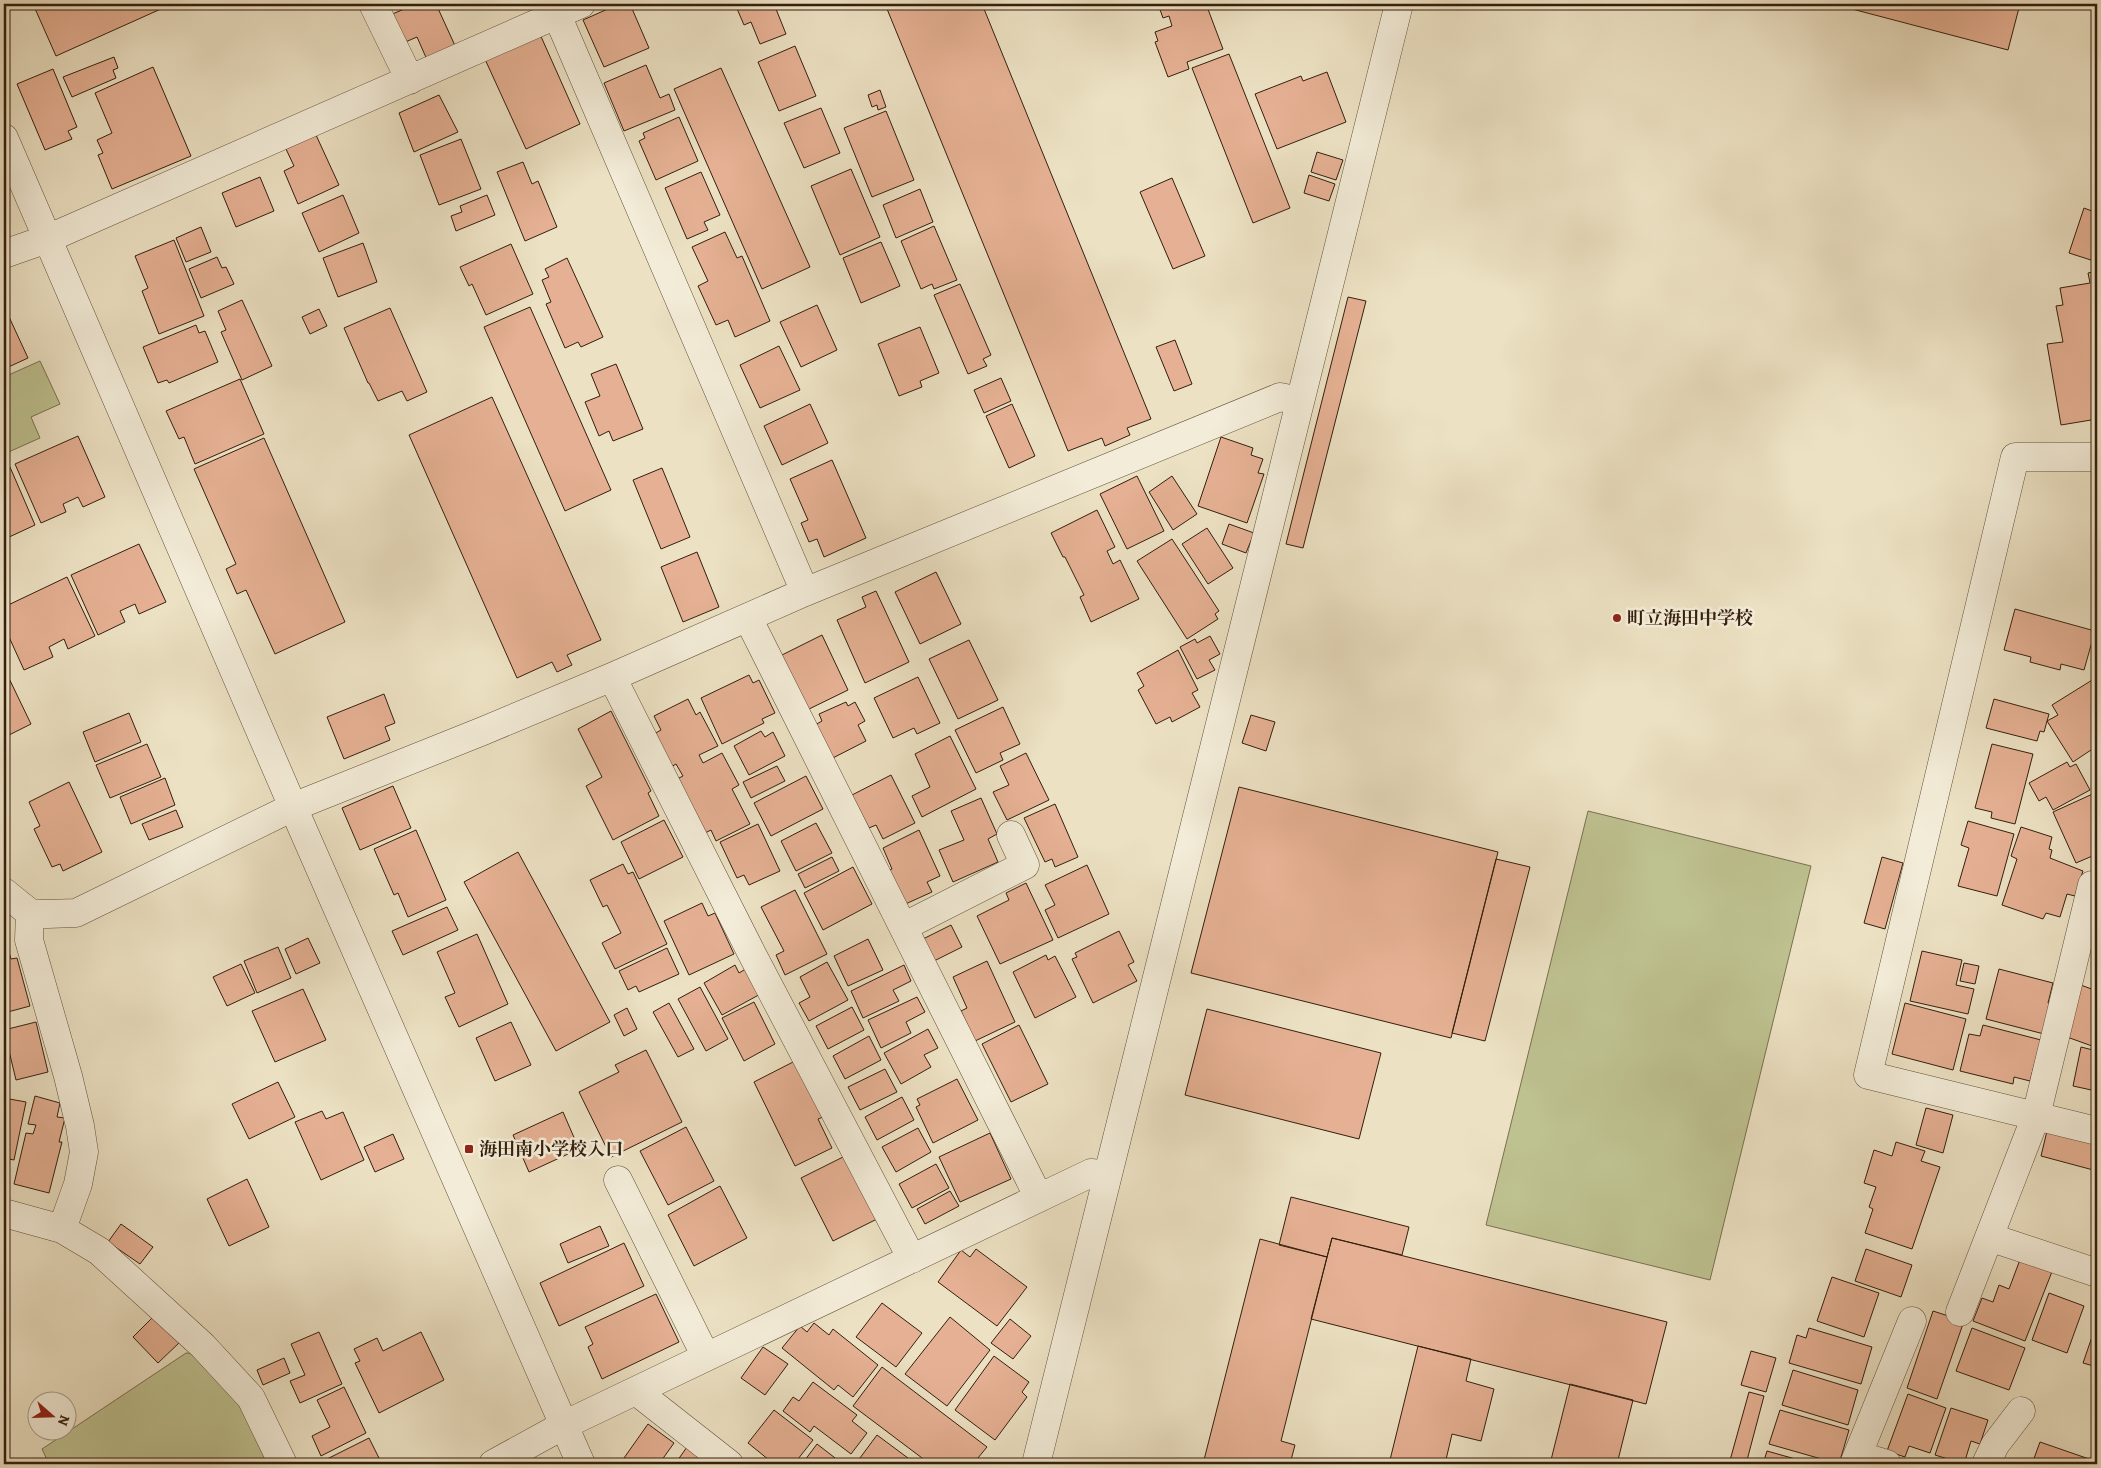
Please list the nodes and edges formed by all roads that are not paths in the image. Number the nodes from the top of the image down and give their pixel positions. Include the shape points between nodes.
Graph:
1 (373, 4) edge
2 (1399, 4) edge
3 (569, 9) edge
4 (410, 80) junction
5 (4, 138) edge
6 (47, 239) junction
7 (4, 254) edge
8 (1300, 400) junction
9 (2097, 457) edge
10 (805, 592) junction
11 (748, 618) junction
12 (612, 677) junction
13 (293, 807) junction
14 (1011, 835) dead end
15 (2092, 885) dead end
16 (4, 892) edge
17 (30, 913) junction
18 (903, 927) junction
19 (2036, 1116) junction
20 (2097, 1131) edge
21 (1107, 1175) junction
22 (618, 1180) dead end
23 (1039, 1198) junction
24 (4, 1213) edge
25 (62, 1229) junction
26 (1989, 1237) junction
27 (912, 1259) junction
28 (2097, 1273) edge
29 (1960, 1312) dead end
30 (1912, 1321) dead end
31 (706, 1357) junction
32 (636, 1391) junction
33 (2021, 1411) dead end
34 (564, 1426) junction
35 (1856, 1460) edge
36 (283, 1464) edge
37 (493, 1464) edge
38 (581, 1464) edge
39 (730, 1464) edge
40 (1036, 1464) edge
41 (1887, 1464) edge
42 (1986, 1464) edge

1 - 4 street
2 - 8 street
3 - 4 street
3 - 10 street
4 - 6 street
5 - 6 street
6 - 7 street
6 - 13 street
8 - 10 street via 1280,396
8 - 21 street
9 - 19 street via 2015,456 1868,1075
10 - 11 street
11 - 12 street
11 - 18 street
12 - 13 street
12 - 27 street
13 - 17 street via 76,913
13 - 34 street
14 - 18 street via 1025,866
15 - 19 street
16 - 17 street
17 - 25 street via 29,940 68,1076 84,1152 78,1184
18 - 23 street
19 - 20 street
19 - 26 street
21 - 23 street via 1091,1173
21 - 40 street
22 - 31 street
23 - 27 street
24 - 25 street
25 - 36 street via 100,1251 203,1346 251,1398
26 - 28 street
26 - 29 street
27 - 31 street
30 - 35 street
31 - 32 street
32 - 34 street
32 - 39 street
33 - 42 street via 1995,1445
34 - 37 street
34 - 38 street
35 - 41 street

